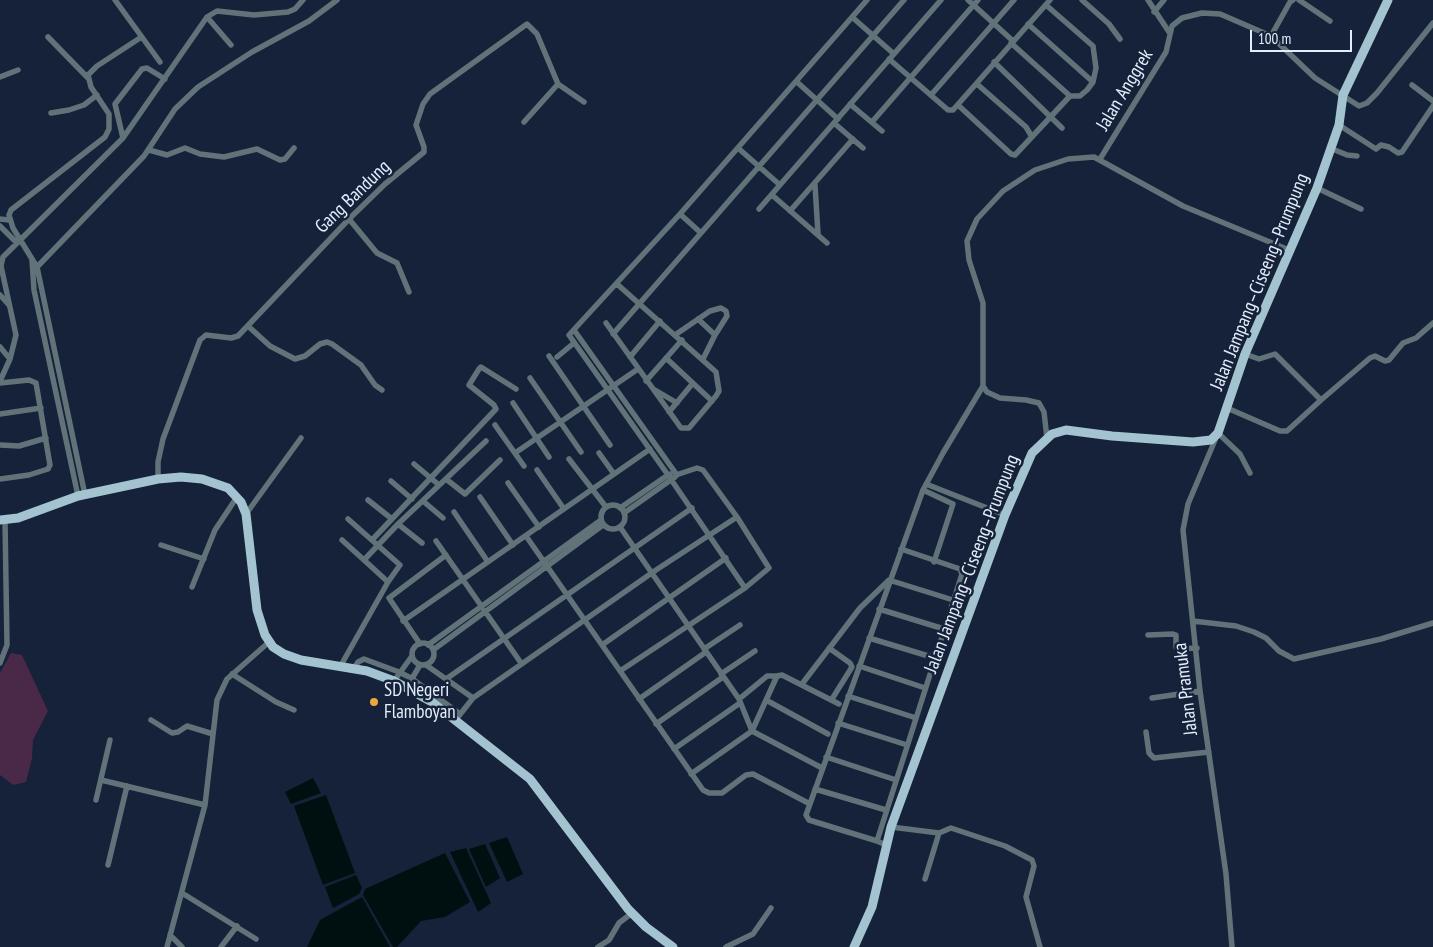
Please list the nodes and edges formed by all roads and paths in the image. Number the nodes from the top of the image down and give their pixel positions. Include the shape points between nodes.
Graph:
1 (115, 0) edge
2 (303, 0) edge
3 (337, 0) edge
4 (867, 0) edge
5 (904, 0) edge
6 (941, 0) edge
7 (968, 0) edge
8 (1014, 0) edge
9 (1082, 0) edge
10 (1148, 0) edge
11 (1164, 0) edge
12 (1293, 0) edge
13 (1299, 0) edge
14 (1388, 0) edge
15 (976, 2) edge
16 (1048, 2) edge
17 (1154, 12) junction
18 (207, 17) junction
19 (852, 17) junction
20 (1330, 21) dead end
21 (1433, 23) edge
22 (993, 24) junction
23 (1028, 24) junction
24 (1427, 31) junction
25 (1169, 32) junction
26 (873, 36) junction
27 (1271, 36) junction
28 (1433, 36) edge
29 (48, 37) dead end
30 (140, 38) junction
31 (1120, 39) dead end
32 (1012, 42) junction
33 (231, 45) dead end
34 (894, 54) junction
35 (890, 59) junction
36 (160, 62) dead end
37 (994, 62) junction
38 (18, 70) dead end
39 (0, 77) edge
40 (88, 78) junction
41 (911, 78) junction
42 (165, 79) junction
43 (797, 82) junction
44 (1093, 82) junction
45 (558, 84) junction
46 (977, 84) junction
47 (1412, 85) dead end
48 (97, 95) junction
49 (931, 95) junction
50 (1343, 95) junction
51 (1070, 96) junction
52 (817, 100) junction
53 (1433, 101) edge
54 (584, 102) dead end
55 (850, 104) junction
56 (958, 105) junction
57 (1433, 106) edge
58 (52, 113) dead end
59 (1051, 116) junction
60 (836, 121) junction
61 (524, 122) dead end
62 (872, 122) junction
63 (1339, 125) junction
64 (1062, 128) dead end
65 (882, 131) dead end
66 (1032, 137) junction
67 (123, 138) junction
68 (853, 140) junction
69 (294, 148) dead end
70 (738, 148) junction
71 (862, 148) dead end
72 (1330, 148) junction
73 (149, 150) junction
74 (1357, 156) dead end
75 (1100, 159) junction
76 (759, 166) junction
77 (780, 185) junction
78 (815, 185) junction
79 (1317, 188) junction
80 (772, 195) junction
81 (759, 209) dead end
82 (1361, 209) dead end
83 (790, 211) junction
84 (680, 214) junction
85 (0, 219) edge
86 (10, 220) junction
87 (350, 220) junction
88 (0, 226) edge
89 (701, 233) junction
90 (818, 234) junction
91 (18, 240) junction
92 (826, 243) dead end
93 (1288, 250) junction
94 (2, 255) edge
95 (32, 260) junction
96 (37, 268) junction
97 (617, 284) junction
98 (409, 292) dead end
99 (0, 295) edge
100 (640, 304) junction
101 (9, 305) junction
102 (698, 319) junction
103 (660, 322) junction
104 (606, 323) dead end
105 (1433, 323) edge
106 (248, 326) junction
107 (574, 330) junction
108 (613, 334) junction
109 (675, 335) junction
110 (715, 335) junction
111 (682, 340) junction
112 (574, 343) junction
113 (0, 347) edge
114 (1245, 354) junction
115 (549, 356) dead end
116 (557, 357) dead end
117 (630, 357) junction
118 (666, 358) junction
119 (10, 359) junction
120 (703, 359) junction
121 (638, 370) junction
122 (530, 378) dead end
123 (646, 381) junction
124 (0, 382) edge
125 (693, 384) junction
126 (614, 386) junction
127 (983, 386) junction
128 (516, 389) dead end
129 (652, 389) junction
130 (382, 390) dead end
131 (608, 390) junction
132 (1321, 400) junction
133 (712, 402) junction
134 (513, 403) dead end
135 (677, 403) junction
136 (583, 406) junction
137 (41, 408) junction
138 (1227, 408) junction
139 (670, 412) junction
140 (0, 414) edge
141 (560, 422) junction
142 (495, 425) dead end
143 (1218, 433) junction
144 (46, 438) junction
145 (302, 438) dead end
146 (537, 438) junction
147 (1047, 438) junction
148 (486, 441) dead end
149 (0, 445) edge
150 (610, 445) dead end
151 (650, 449) junction
152 (515, 452) junction
153 (581, 452) dead end
154 (599, 453) dead end
155 (549, 457) dead end
156 (569, 459) dead end
157 (500, 460) dead end
158 (414, 464) dead end
159 (524, 466) dead end
160 (537, 470) dead end
161 (1250, 473) dead end
162 (614, 474) junction
163 (674, 475) junction
164 (432, 478) junction
165 (0, 479) edge
166 (158, 479) junction
167 (446, 479) junction
168 (391, 481) dead end
169 (508, 483) dead end
170 (926, 484) junction
171 (439, 485) junction
172 (923, 490) junction
173 (591, 491) junction
174 (82, 496) junction
175 (237, 497) junction
176 (480, 497) dead end
177 (412, 499) junction
178 (368, 500) dead end
179 (422, 501) junction
180 (606, 507) junction
181 (692, 508) junction
182 (564, 509) junction
183 (622, 510) junction
184 (454, 512) dead end
185 (246, 514) junction
186 (1005, 515) junction
187 (737, 516) junction
188 (443, 518) dead end
189 (348, 519) dead end
190 (392, 519) junction
191 (2, 520) edge
192 (602, 523) junction
193 (398, 524) junction
194 (539, 527) junction
195 (620, 527) junction
196 (710, 534) junction
197 (526, 536) junction
198 (342, 540) dead end
199 (372, 540) junction
200 (436, 540) dead end
201 (422, 543) dead end
202 (161, 545) dead end
203 (378, 545) junction
204 (513, 545) junction
205 (634, 549) junction
206 (901, 549) junction
207 (446, 555) junction
208 (726, 558) junction
209 (204, 559) junction
210 (364, 560) junction
211 (488, 562) junction
212 (934, 562) junction
213 (545, 563) junction
214 (651, 573) junction
215 (463, 580) junction
216 (889, 580) junction
217 (388, 582) junction
218 (192, 587) dead end
219 (745, 588) junction
220 (567, 595) junction
221 (668, 598) junction
222 (954, 600) junction
223 (483, 608) junction
224 (879, 609) junction
225 (584, 620) junction
226 (403, 621) junction
227 (1193, 621) junction
228 (1433, 624) edge
229 (687, 625) junction
230 (740, 625) dead end
231 (944, 629) junction
232 (1148, 635) dead end
233 (869, 638) junction
234 (504, 639) junction
235 (269, 642) junction
236 (420, 644) junction
237 (602, 645) junction
238 (430, 648) junction
239 (829, 648) junction
240 (1197, 648) junction
241 (705, 651) junction
242 (755, 651) dead end
243 (412, 656) junction
244 (935, 658) junction
245 (0, 663) edge
246 (521, 663) junction
247 (423, 665) junction
248 (859, 666) junction
249 (340, 667) junction
250 (354, 668) junction
251 (620, 671) junction
252 (399, 672) junction
253 (232, 674) junction
254 (722, 675) junction
255 (777, 676) junction
256 (411, 678) junction
257 (446, 679) junction
258 (394, 681) junction
259 (802, 684) junction
260 (406, 688) junction
261 (925, 688) junction
262 (1200, 691) junction
263 (848, 696) junction
264 (473, 698) junction
265 (1152, 698) dead end
266 (639, 699) junction
267 (766, 700) junction
268 (832, 700) junction
269 (739, 701) junction
270 (839, 704) dead end
271 (294, 710) dead end
272 (458, 717) junction
273 (916, 718) junction
274 (151, 720) dead end
275 (838, 723) junction
276 (656, 724) junction
277 (752, 731) junction
278 (1146, 732) dead end
279 (213, 734) junction
280 (828, 734) dead end
281 (110, 740) dead end
282 (907, 745) junction
283 (674, 749) junction
284 (1209, 752) junction
285 (826, 757) junction
286 (822, 768) junction
287 (691, 774) junction
288 (101, 780) junction
289 (896, 780) junction
290 (127, 786) junction
291 (815, 789) junction
292 (96, 800) dead end
293 (810, 804) junction
294 (205, 805) junction
295 (886, 810) junction
296 (891, 827) junction
297 (939, 833) junction
298 (877, 841) junction
299 (886, 845) junction
300 (108, 865) dead end
301 (926, 879) dead end
302 (182, 893) junction
303 (771, 908) dead end
304 (632, 913) junction
305 (237, 926) junction
306 (170, 935) junction
307 (256, 939) dead end
308 (167, 947) edge
309 (182, 947) edge
310 (221, 947) edge
311 (598, 947) edge
312 (673, 947) edge
313 (726, 947) edge
314 (854, 947) edge
315 (1040, 947) edge
316 (1232, 947) edge

1 - 30 street
2 - 18 street via 288,12 254,16 217,11
3 - 73 street via 310,21 198,86 175,109
4 - 19 street
5 - 26 street
6 - 34 street
7 - 15 street
8 - 22 street
9 - 31 street via 1109,24
10 - 17 street
11 - 17 street
12 - 27 street
13 - 20 street
14 - 50 main road, Jalan Jampang–Ciseeng–Prumpung
15 - 22 street
15 - 41 street
16 - 23 street
16 - 44 street via 1093,46 1096,62
17 - 25 street
18 - 33 street
18 - 42 street
19 - 26 street
19 - 43 street
21 - 24 street, Jalan Anggrek
22 - 32 street
22 - 49 street
23 - 32 street
23 - 44 street
24 - 28 street
24 - 50 street, Jalan Anggrek via 1367,104 1359,106
25 - 27 street, Jalan Anggrek via 1182,18 1211,12
25 - 75 street, Jalan Anggrek via 1166,52
26 - 34 street
26 - 52 street
27 - 50 street, Jalan Anggrek via 1305,70
29 - 40 street
30 - 36 street
30 - 40 street via 93,69
32 - 37 street
32 - 51 street
34 - 35 street
35 - 41 street
35 - 55 street
37 - 46 street
37 - 59 street
38 - 39 street
40 - 48 street
41 - 49 street
41 - 62 street
42 - 67 street
42 - 67 street via 147,68 142,69 115,104
43 - 52 street
43 - 70 street
44 - 51 street via 1080,96
45 - 54 street
45 - 61 street
45 - 87 street, Gang Bandung via 537,34 529,24 524,25 427,97 416,125 424,152 385,184
46 - 56 street
46 - 66 street via 1026,127
47 - 53 street
48 - 58 street via 84,105
48 - 86 street via 109,114 108,133 10,210
49 - 56 street via 950,111
50 - 63 main road, Jalan Jampang–Ciseeng–Prumpung
51 - 59 street
52 - 60 street
52 - 76 street
55 - 60 street
55 - 62 street
56 - 66 street via 1012,154 1018,153
57 - 63 street via 1402,152 1398,153 1381,145 1376,149
59 - 64 street
59 - 66 street
60 - 68 street
60 - 77 street
62 - 65 street
63 - 72 main road, Jalan Jampang–Ciseeng–Prumpung
67 - 91 street
68 - 71 street
68 - 78 street
69 - 73 street via 280,160 257,149 224,157 185,148 167,155
70 - 76 street
70 - 84 street
72 - 74 street
72 - 79 main road, Jalan Jampang–Ciseeng–Prumpung
73 - 96 street
75 - 93 street via 1183,206
75 - 127 street via 1068,159 1035,170 1003,191 976,218 967,241 969,260 983,303
76 - 77 street
76 - 89 street
77 - 80 street
78 - 83 street
78 - 90 street
79 - 82 street
79 - 93 main road, Jalan Jampang–Ciseeng–Prumpung
80 - 81 street
80 - 83 street
83 - 90 street
84 - 89 street
84 - 97 street
85 - 86 street
86 - 91 street
87 - 98 street via 376,253 397,263
87 - 106 street, Gang Bandung
88 - 91 street
89 - 100 street
90 - 92 street
91 - 94 street
91 - 95 street
93 - 114 main road, Jalan Jampang–Ciseeng–Prumpung
94 - 101 street via 1,266
95 - 96 street
95 - 174 street via 34,290
96 - 174 street
97 - 100 street
97 - 107 street
99 - 101 street
100 - 103 street
100 - 108 street
101 - 119 street via 16,335
102 - 109 street
102 - 110 street
102 - 110 street via 720,308 726,311 727,316
103 - 109 street
103 - 117 street
104 - 108 street
105 - 132 street via 1416,338 1403,344 1389,360 1375,356 1370,358
106 - 130 street via 270,346 294,359 301,358 320,344 332,344 362,365
106 - 166 street, Gang Bandung via 235,338 208,335 200,340 163,439
107 - 112 street via 569,335
107 - 126 street
108 - 117 street
109 - 111 street
110 - 120 street
111 - 118 street
111 - 120 street
112 - 116 street
112 - 131 street
113 - 119 street
114 - 132 street via 1259,359 1274,354
114 - 138 main road, Jalan Jampang–Ciseeng–Prumpung
115 - 136 street
117 - 121 street
118 - 123 street
118 - 125 street
119 - 124 street
120 - 133 street via 716,372 718,391
121 - 123 street
121 - 126 street
122 - 141 street
123 - 129 street
124 - 137 street via 33,380
125 - 133 street
125 - 135 street
126 - 131 street
126 - 163 street
127 - 147 street via 986,392 1000,398 1040,404
127 - 170 street
128 - 164 street via 482,367 479,369 469,385 496,409
129 - 135 street
129 - 139 street
131 - 136 street
131 - 151 street
132 - 138 street via 1287,431 1280,431
133 - 139 street via 686,429 681,428
134 - 146 street
135 - 139 street
136 - 141 street
136 - 150 street
137 - 140 street
137 - 144 street
138 - 143 main road, Jalan Jampang–Ciseeng–Prumpung
141 - 146 street
141 - 153 street
142 - 152 street
143 - 147 main road, Jalan Jampang–Ciseeng–Prumpung via 1205,442 1066,430
143 - 161 street via 1240,454
143 - 227 street, Jalan Pramuka via 1188,504 1183,530
144 - 149 street via 19,446
144 - 165 street via 50,468
145 - 185 street
146 - 152 street
146 - 155 street
147 - 186 main road, Jalan Jampang–Ciseeng–Prumpung via 1026,463
148 - 167 street
151 - 162 street
151 - 163 street
152 - 159 street
154 - 162 street
156 - 173 street
157 - 167 street via 465,494
158 - 164 street
160 - 182 street
162 - 173 street
163 - 181 street
163 - 183 street
163 - 187 street via 700,468
164 - 171 street
164 - 177 street
166 - 174 main road
166 - 175 main road via 202,479 228,488
167 - 171 street
168 - 177 street
169 - 194 street
170 - 172 street
170 - 186 street
171 - 179 street
172 - 206 street
172 - 212 street via 953,504
173 - 180 street
173 - 182 street
174 - 191 main road via 18,518
175 - 185 main road
175 - 209 street via 215,530
176 - 204 street
177 - 190 street
178 - 190 street
179 - 188 street
179 - 193 street
180 - 183 street via 611,505
180 - 192 street via 601,515
181 - 196 street
181 - 205 street
182 - 194 street
183 - 195 street via 625,518
184 - 211 street
185 - 235 main road via 257,610
186 - 296 main road, Jalan Jampang–Ciseeng–Prumpung
187 - 196 street
187 - 219 street via 769,565 768,571
189 - 199 street
190 - 199 street
191 - 245 street via 7,645
192 - 195 street via 612,530
192 - 213 street
193 - 201 street
193 - 203 street
194 - 197 street
195 - 205 street
196 - 208 street
196 - 214 street
197 - 204 street
197 - 213 street
198 - 210 street
199 - 203 street
200 - 207 street
202 - 209 street
203 - 210 street
203 - 217 street via 400,566
204 - 211 street
205 - 214 street
205 - 220 street
206 - 212 street
206 - 216 street
207 - 215 street
207 - 226 street via 389,598
208 - 219 street
208 - 221 street
209 - 218 street
210 - 217 street
211 - 215 street
212 - 222 street via 962,571
213 - 220 street
213 - 223 street
214 - 221 street
214 - 225 street
215 - 223 street
215 - 226 street
216 - 222 street
216 - 224 street
216 - 239 street via 860,608
217 - 249 street
219 - 229 street
220 - 225 street
220 - 234 street
221 - 229 street
221 - 237 street
222 - 231 street
223 - 234 street
223 - 238 street
224 - 231 street
224 - 233 street
225 - 237 street
225 - 246 street
226 - 236 street
227 - 228 street via 1236,626 1254,632 1294,659
227 - 240 street, Jalan Pramuka
229 - 241 street
229 - 251 street
230 - 241 street
231 - 244 street
232 - 240 street via 1173,634 1179,649
233 - 244 street
233 - 248 street
234 - 246 street
234 - 257 street
235 - 249 main road via 278,651 294,658
235 - 253 street
236 - 238 street
236 - 243 street via 413,648
237 - 251 street
238 - 247 street via 433,659
239 - 259 street
239 - 268 street via 852,667
240 - 262 street, Jalan Pramuka
241 - 254 street
241 - 266 street
242 - 254 street
243 - 247 street via 415,662
243 - 252 street
244 - 261 street
246 - 264 street
247 - 256 street
247 - 257 street
248 - 261 street
248 - 263 street
249 - 250 main road
250 - 252 street via 364,659
250 - 258 main road
251 - 266 street
252 - 256 street
252 - 258 street
253 - 271 street
253 - 279 street via 217,700
254 - 269 street
254 - 276 street
255 - 259 street
255 - 267 street
255 - 269 street via 767,676
256 - 260 street
256 - 272 street
257 - 264 street
258 - 260 main road
259 - 268 street
260 - 272 main road
261 - 273 street
262 - 265 street
262 - 284 street, Jalan Pramuka
263 - 273 street
263 - 275 street
264 - 272 street
266 - 276 street
267 - 277 street
267 - 280 street
268 - 270 street
269 - 277 street
269 - 283 street
272 - 304 main road via 530,780
273 - 282 street
274 - 279 street via 172,733 187,726
275 - 282 street
275 - 285 street
276 - 283 street
277 - 286 street
277 - 287 street
278 - 284 street via 1149,752 1154,758
279 - 294 street
281 - 288 street
282 - 289 street
283 - 287 street
284 - 316 street, Jalan Pramuka via 1226,874
285 - 286 street
285 - 289 street
286 - 291 street
287 - 293 street via 702,790 709,793 726,791 746,775 753,774
288 - 290 street
288 - 292 street
289 - 295 street
290 - 294 street
290 - 300 street
291 - 293 street
291 - 295 street
293 - 298 street via 806,815 809,820
294 - 302 street
295 - 298 street
296 - 297 street
296 - 299 main road, Jalan Jampang–Ciseeng–Prumpung
297 - 301 street
297 - 315 street via 952,828 1005,846 1032,860 1034,866 1026,897
298 - 299 street
299 - 314 main road, Jalan Jampang–Ciseeng–Prumpung via 872,907
302 - 305 street
302 - 306 street
303 - 313 street via 753,934
304 - 311 street via 619,923 612,937
304 - 312 main road
305 - 307 street
305 - 310 street
306 - 308 street
306 - 309 street

